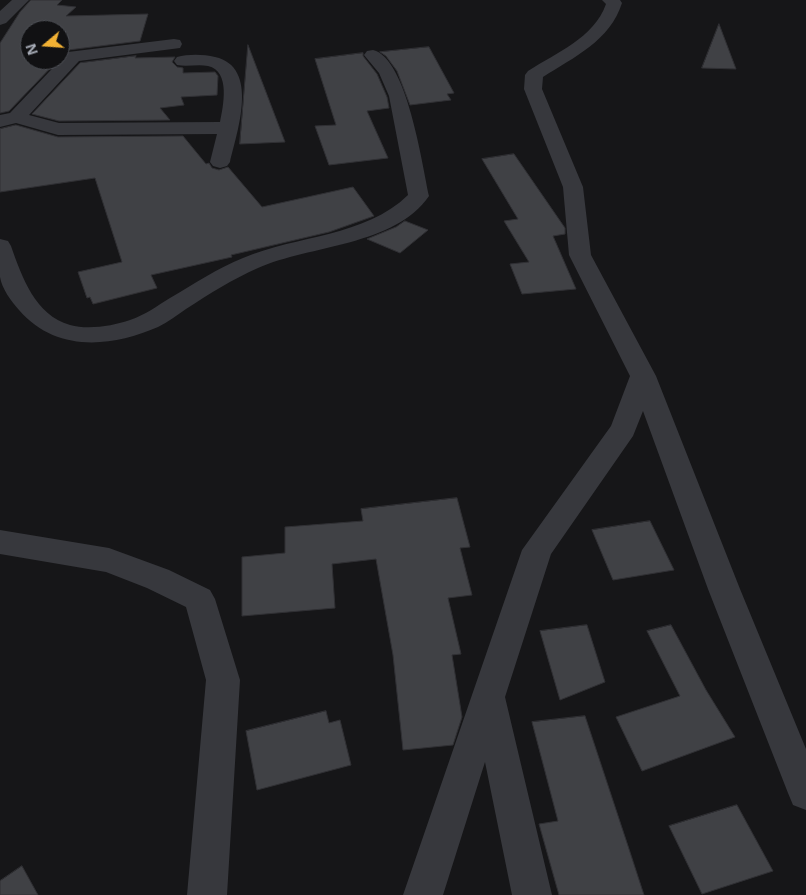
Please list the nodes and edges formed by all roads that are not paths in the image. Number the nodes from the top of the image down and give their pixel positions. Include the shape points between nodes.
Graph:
1 (21, 0) edge
2 (610, 0) edge
3 (0, 20) edge
4 (174, 44) dead end
5 (373, 55) dead end
6 (183, 61) dead end
7 (9, 119) edge
8 (228, 128) junction
9 (220, 162) dead end
10 (0, 246) edge
11 (643, 376) junction
12 (0, 542) edge
13 (488, 696) junction
14 (806, 792) edge
15 (207, 895) edge
16 (423, 895) edge
17 (532, 895) edge

1 - 3 street
2 - 11 street via 614,3 608,20 586,42 534,75 533,89 573,187 580,255
4 - 7 street via 74,56
5 - 10 street via 387,72 398,96 419,196 412,206 395,217 347,236 250,262 148,322 88,335 63,331 40,318 17,290
6 - 8 street via 216,62 226,67 233,83
7 - 8 street via 58,128
8 - 9 street
11 - 13 street via 623,429 537,550
11 - 14 street
12 - 15 street via 110,560 199,599 223,680
13 - 16 street
13 - 17 street

